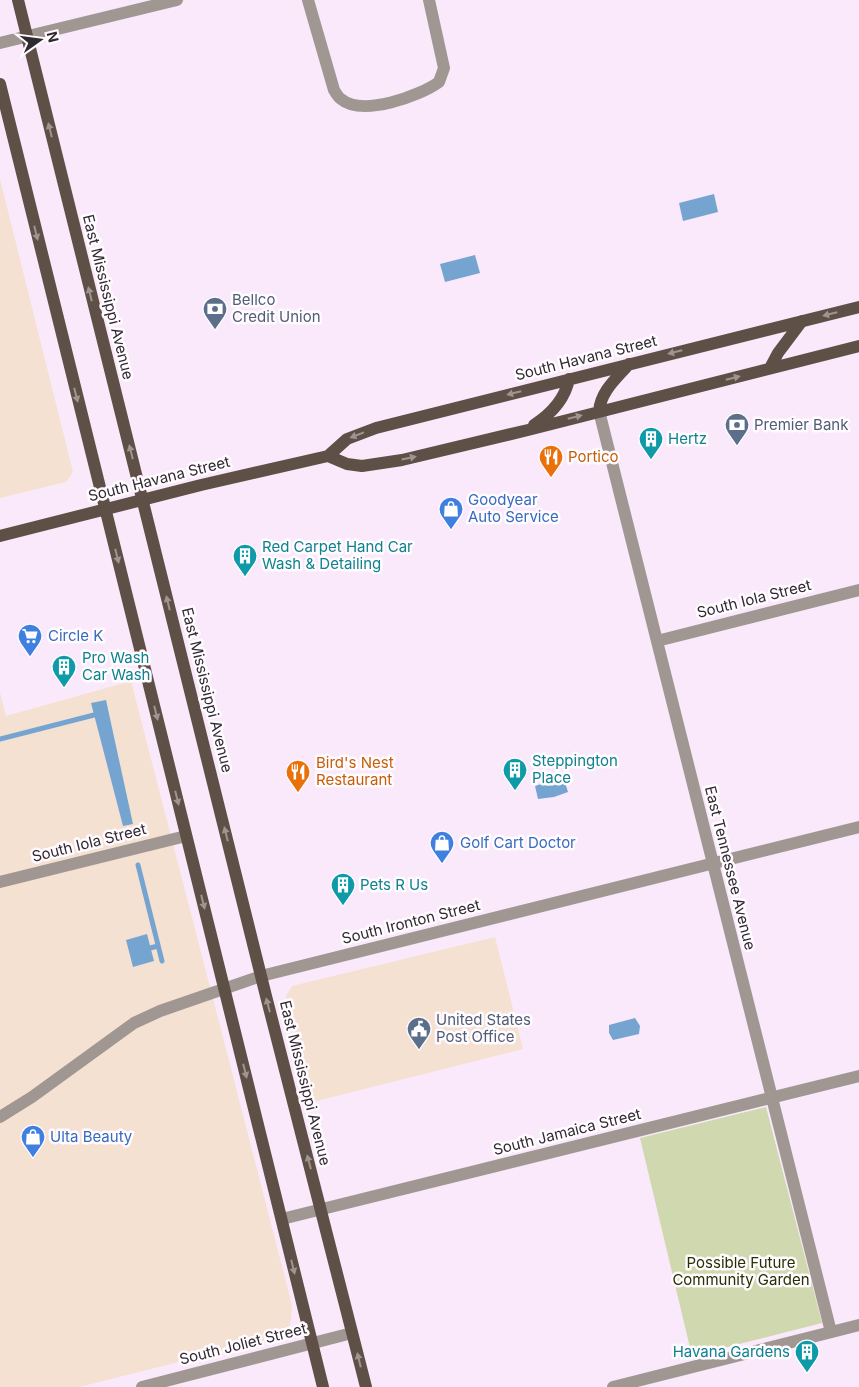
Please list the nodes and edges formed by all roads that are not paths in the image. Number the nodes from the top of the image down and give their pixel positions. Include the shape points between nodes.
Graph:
1 (18, 0) edge
2 (177, 0) edge
3 (308, 0) edge
4 (429, 0) edge
5 (27, 36) junction
6 (0, 43) edge
7 (0, 84) edge
8 (859, 307) edge
9 (802, 321) junction
10 (859, 346) edge
11 (629, 364) junction
12 (770, 368) junction
13 (568, 379) junction
14 (599, 411) junction
15 (528, 430) junction
16 (328, 456) junction
17 (143, 499) junction
18 (105, 508) junction
19 (0, 536) edge
20 (859, 590) edge
21 (657, 641) junction
22 (859, 828) edge
23 (186, 836) junction
24 (712, 864) junction
25 (0, 882) edge
26 (261, 976) junction
27 (224, 990) junction
28 (859, 1076) edge
29 (772, 1097) junction
30 (0, 1117) edge
31 (321, 1209) junction
32 (282, 1219) junction
33 (859, 1324) edge
34 (831, 1332) junction
35 (352, 1334) junction
36 (312, 1344) junction
37 (142, 1387) edge
38 (323, 1387) edge
39 (366, 1387) edge
40 (613, 1387) edge

1 - 5 main road, East Mississippi Avenue
2 - 5 street
3 - 4 street via 334,90 340,99 367,106 421,94 439,82 444,68
5 - 6 street
17 -> 5 main road, East Mississippi Avenue
7 -> 18 main road
8 -> 9 main road, South Havana Street
9 -> 11 main road, South Havana Street
9 - 12 main road
10 - 12 main road
11 - 13 main road, South Havana Street
11 - 14 main road via 604,392
14 -> 12 main road
13 - 15 main road via 557,404
13 -> 16 main road, South Havana Street via 365,432 347,439
15 -> 14 main road
14 - 21 street, East Tennessee Avenue
16 -> 15 main road via 352,465 376,465
16 - 17 main road, South Havana Street
17 - 18 main road, South Havana Street
26 -> 17 main road, East Mississippi Avenue
18 - 19 main road, South Havana Street
18 -> 23 main road
20 - 21 street, South Iola Street
21 - 24 street, East Tennessee Avenue
22 - 24 street, South Ironton Street
23 - 25 street, South Iola Street
23 -> 27 main road
24 - 26 street, South Ironton Street
24 - 29 street, East Tennessee Avenue
26 - 27 street, South Ironton Street
31 -> 26 main road, East Mississippi Avenue
27 - 30 street, South Ironton Street via 160,1010 134,1023
27 -> 32 main road
28 - 29 street, South Jamaica Street
29 - 31 street, South Jamaica Street
29 - 34 street, East Tennessee Avenue
31 - 32 street, South Jamaica Street
31 - 35 main road, East Mississippi Avenue
32 -> 36 main road
33 - 34 street
34 - 40 street
35 - 36 street, South Joliet Street
39 -> 35 main road, East Mississippi Avenue
36 - 37 street, South Joliet Street
36 - 38 main road

